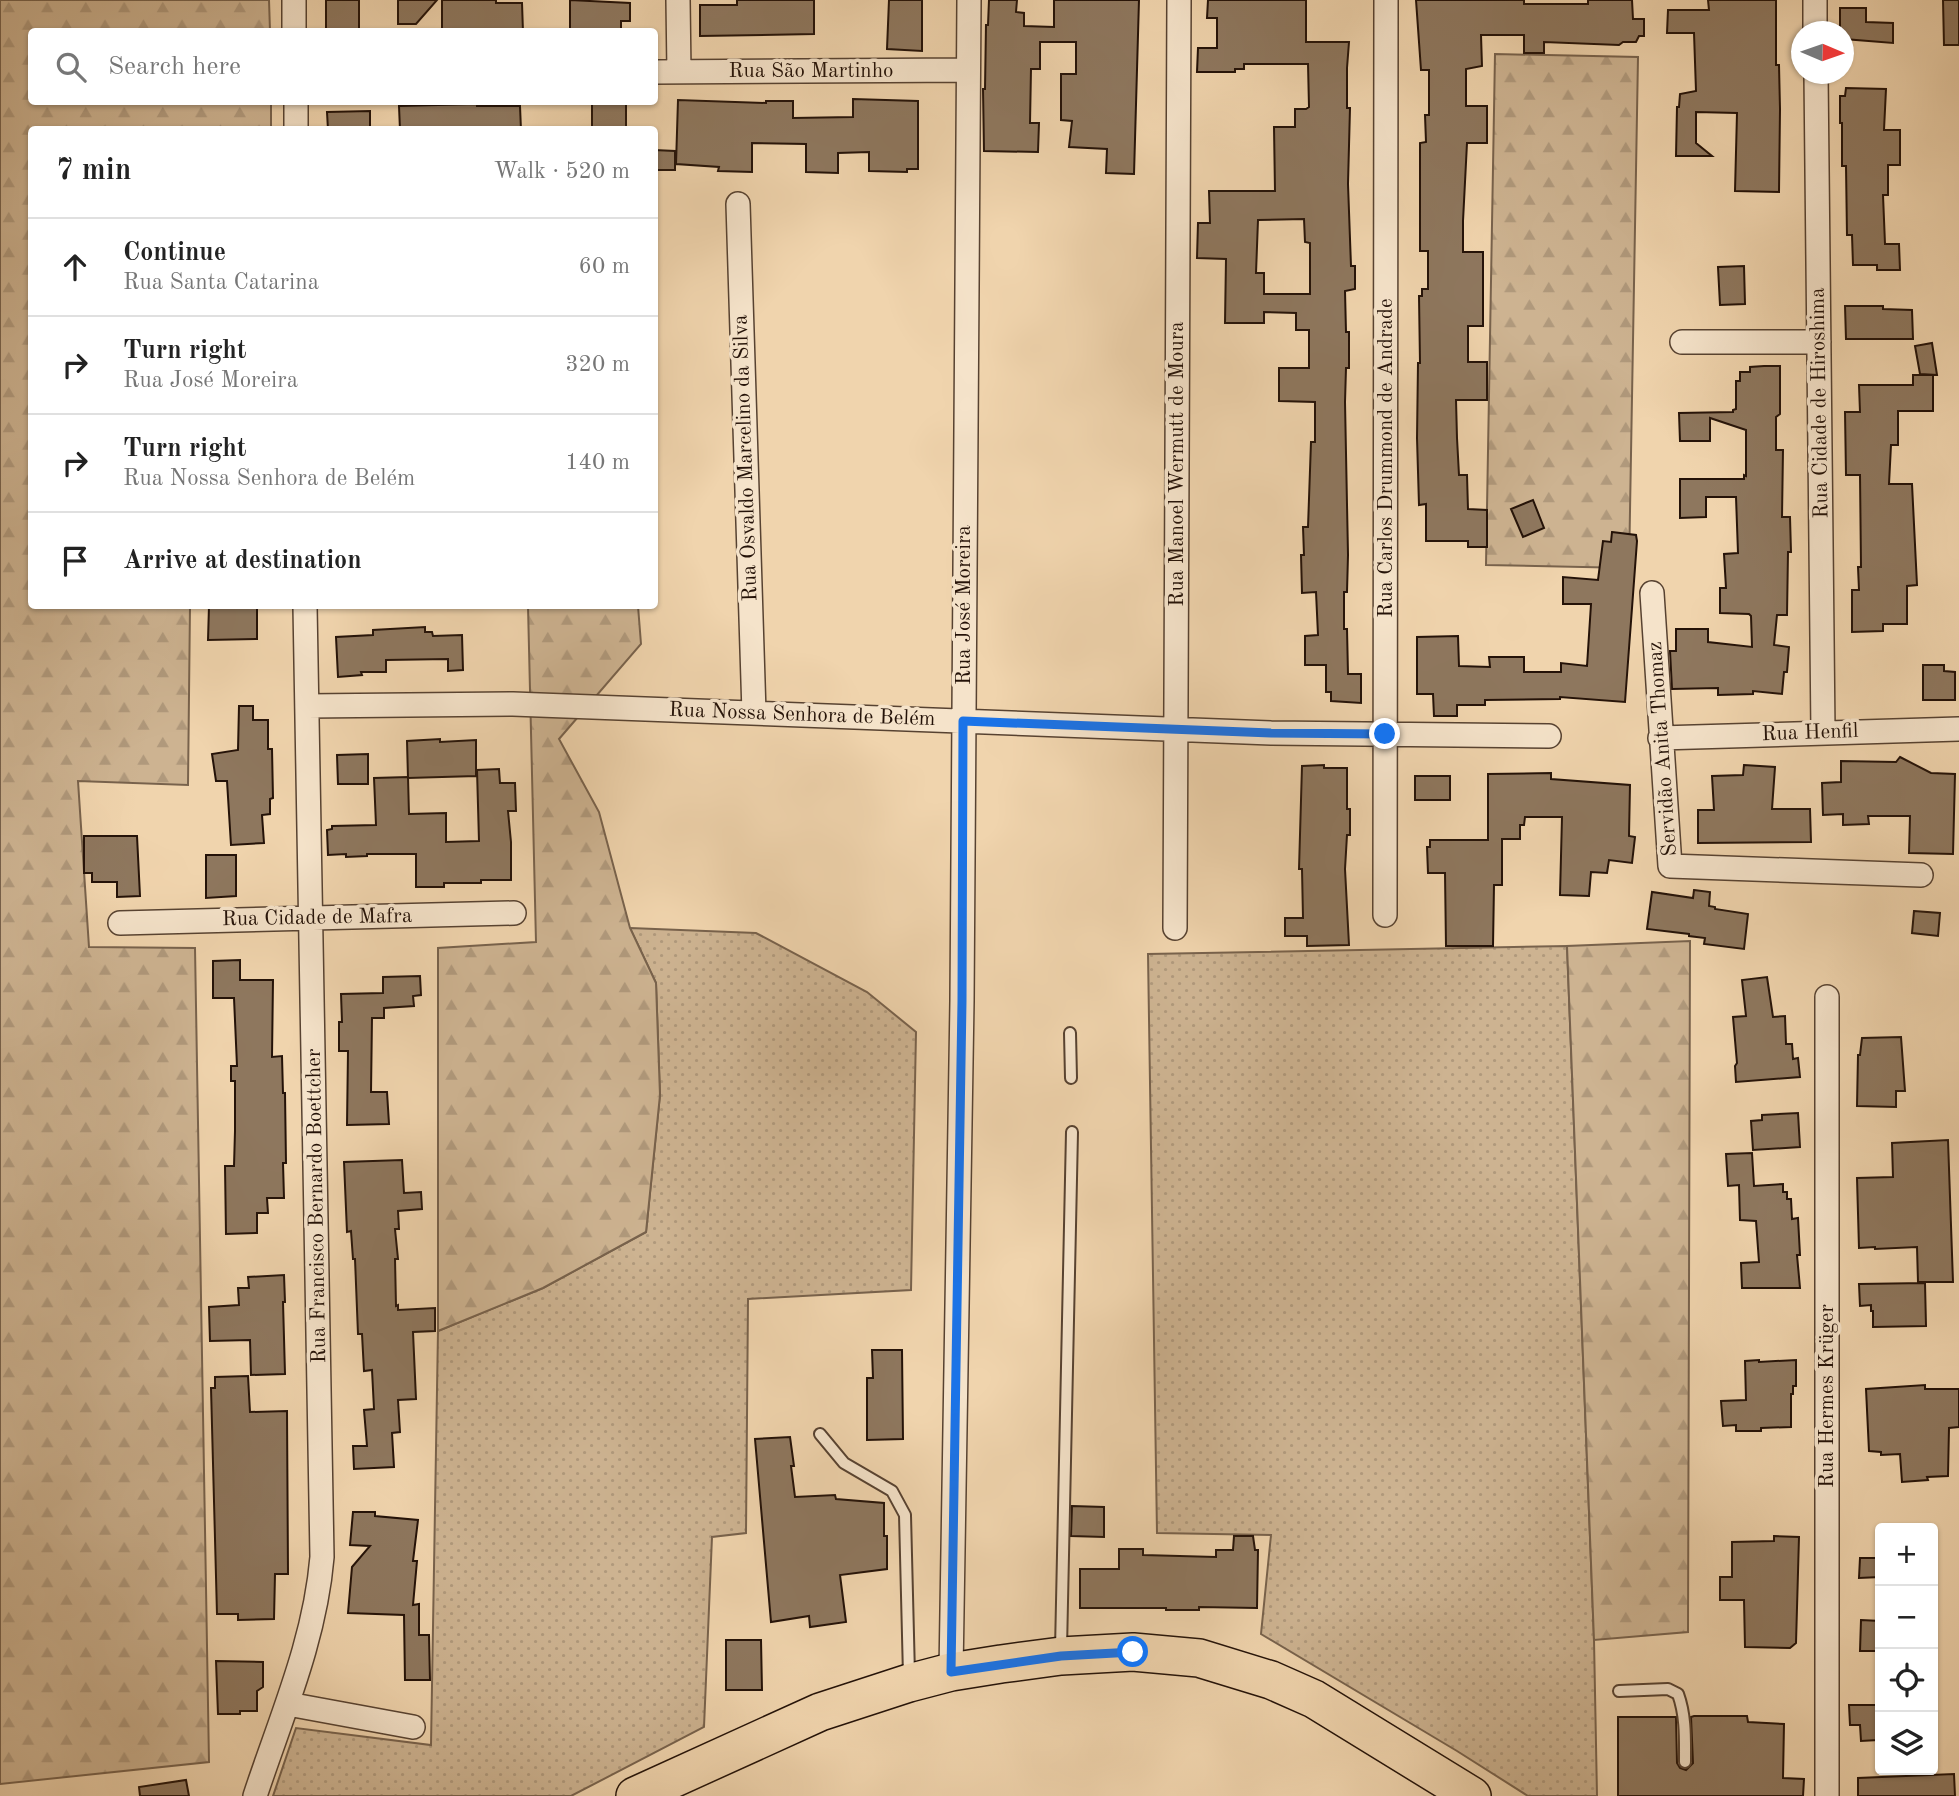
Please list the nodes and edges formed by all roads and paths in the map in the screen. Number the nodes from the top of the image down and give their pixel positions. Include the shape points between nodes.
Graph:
1 (294, 0) edge
2 (678, 0) edge
3 (969, 0) edge
4 (1179, 0) edge
5 (1386, 0) edge
6 (1815, 0) edge
7 (1815, 21) edge
8 (294, 28) edge
9 (968, 70) junction
10 (658, 72) edge
11 (678, 72) junction
12 (1816, 84) edge
13 (296, 105) edge
14 (296, 126) edge
15 (738, 204) dead end
16 (1682, 342) dead end
17 (1819, 342) junction
18 (1652, 593) dead end
19 (305, 609) edge
20 (307, 706) junction
21 (754, 713) junction
22 (963, 721) junction
23 (1175, 729) junction
24 (1959, 729) edge
25 (1824, 732) junction
26 (1385, 734) junction
27 (1549, 736) dead end
28 (1660, 738) junction
29 (1920, 875) dead end
30 (514, 913) dead end
31 (1385, 915) dead end
32 (311, 918) junction
33 (120, 923) dead end
34 (1175, 928) dead end
35 (1827, 997) dead end
36 (1070, 1033) dead end
37 (1071, 1079) dead end
38 (1072, 1132) dead end
39 (820, 1434) dead end
40 (1061, 1656) junction
41 (951, 1672) junction
42 (909, 1683) junction
43 (1619, 1691) dead end
44 (288, 1704) junction
45 (413, 1727) dead end
46 (1685, 1762) dead end
47 (255, 1796) edge
48 (635, 1796) edge
49 (1472, 1796) edge
50 (1827, 1796) edge

1 - 8 street
2 - 11 street
3 - 9 street, Rua José Moreira
4 - 23 street, Rua Manoel Wermutt de Moura
5 - 26 street, Rua Carlos Drummond de Andrade
6 - 7 street
9 - 11 street, Rua São Martinho
9 - 22 street, Rua José Moreira
10 - 11 street, Rua São Martinho
12 - 17 street, Rua Cidade de Hiroshima
13 - 14 street
15 - 21 street, Rua Osvaldo Marcelino da Silva
16 - 17 street
17 - 25 street, Rua Cidade de Hiroshima
18 - 28 street, Servidão Anita Thomaz
19 - 20 street, Rua Francisco Bernardo Boettcher
20 - 21 street, Rua Nossa Senhora de Belém via 513,704
20 - 32 street, Rua Francisco Bernardo Boettcher
21 - 22 street, Rua Nossa Senhora de Belém
22 - 23 street, Rua Nossa Senhora de Belém
22 - 41 street, Rua José Moreira
23 - 26 street, Rua Nossa Senhora de Belém
23 - 34 street, Rua Manoel Wermutt de Moura
24 - 25 street, Rua Henfil
25 - 28 street, Rua Henfil
26 - 27 street, Rua Nossa Senhora de Belém
26 - 31 street, Rua Carlos Drummond de Andrade
28 - 29 street, Servidão Anita Thomaz via 1670,866
30 - 32 street, Rua Cidade de Mafra
32 - 33 street, Rua Cidade de Mafra
32 - 44 street, Rua Francisco Bernardo Boettcher via 322,1557 313,1621
35 - 50 street, Rua Hermes Krüger
36 - 37 lane
38 - 40 lane
39 - 42 lane via 844,1463 892,1492 905,1515
40 - 41 main road
40 - 49 main road via 1162,1653 1199,1658 1271,1680 1314,1699
41 - 42 main road
42 - 48 main road via 820,1712
43 - 46 lane via 1668,1689 1678,1694 1684,1709
44 - 45 street
44 - 47 street, Rua Francisco Bernardo Boettcher

